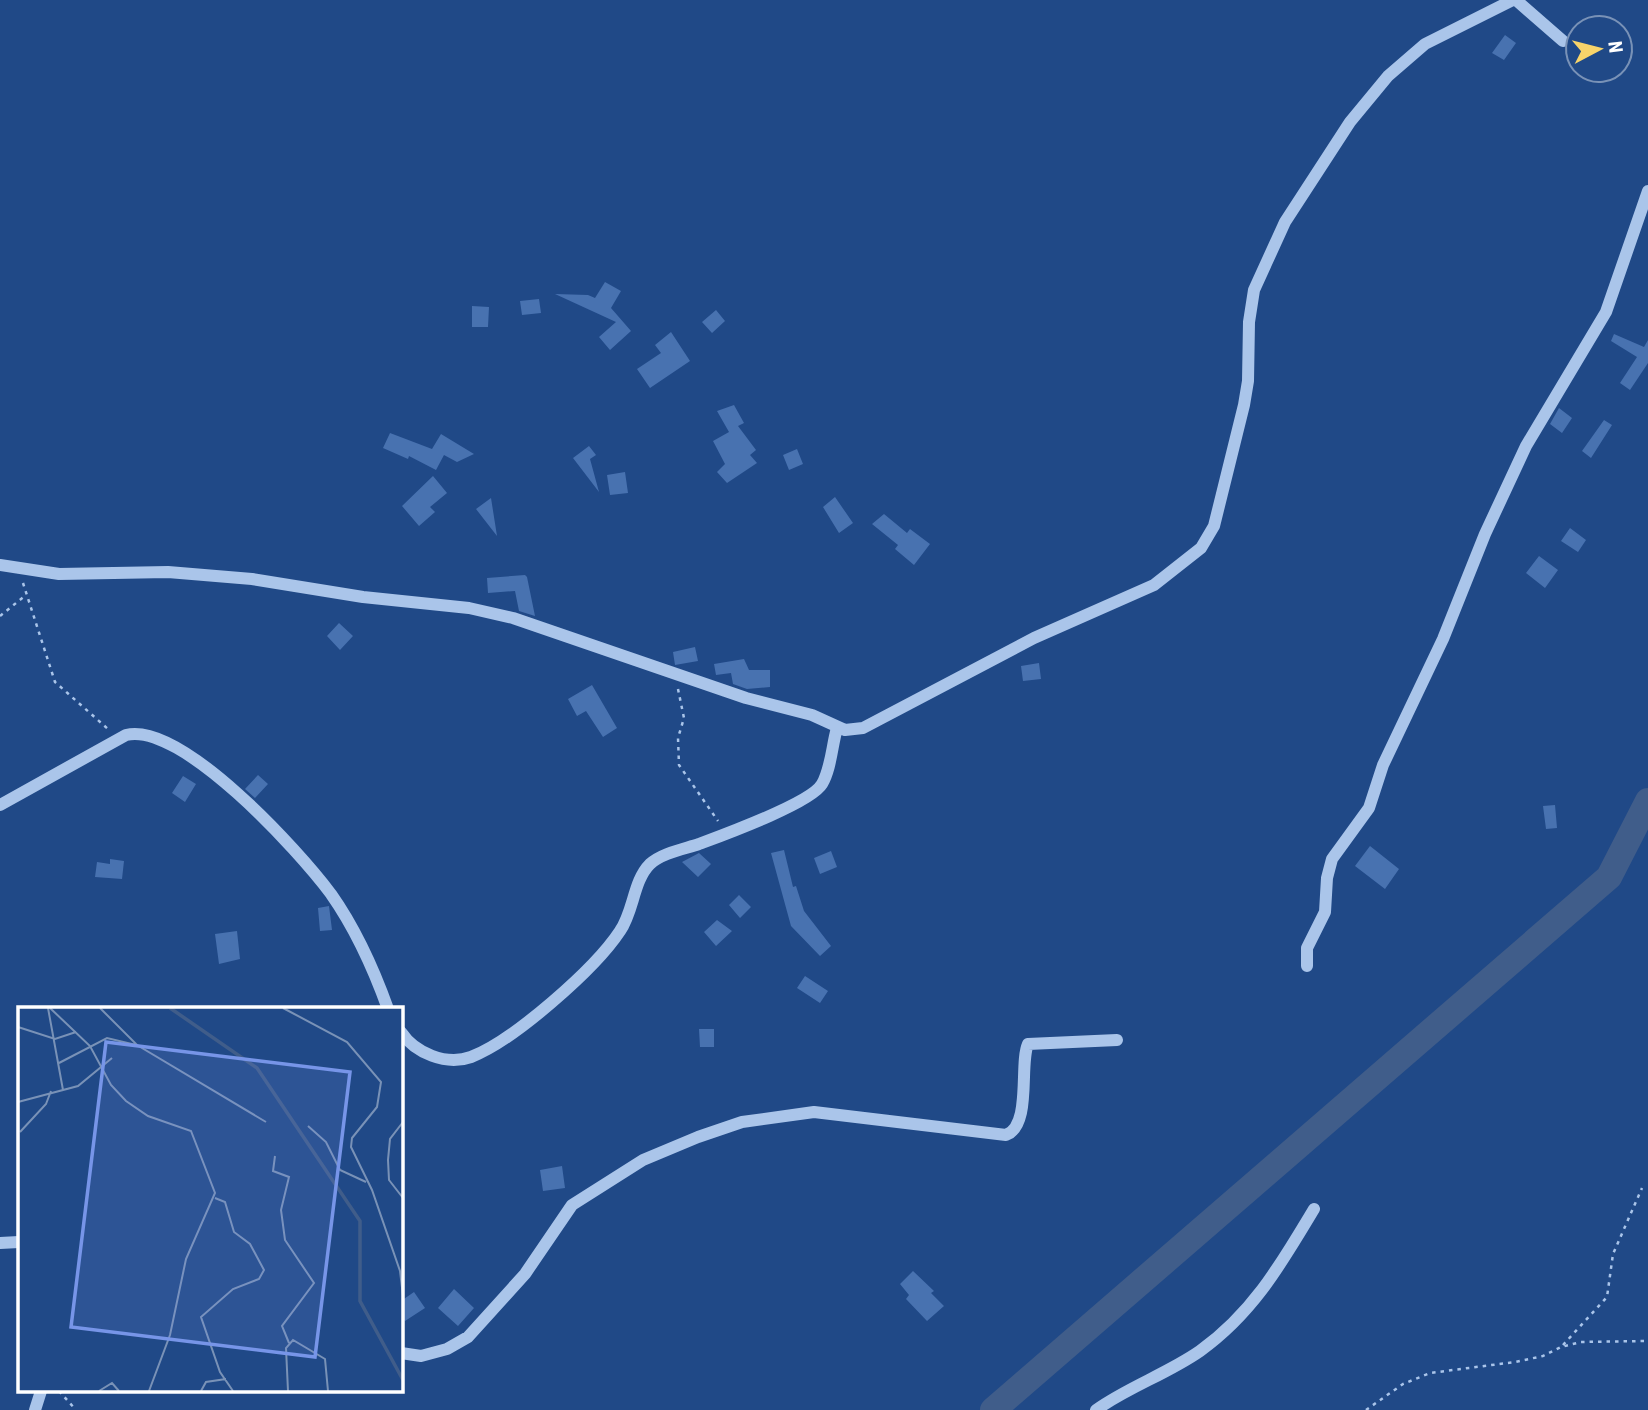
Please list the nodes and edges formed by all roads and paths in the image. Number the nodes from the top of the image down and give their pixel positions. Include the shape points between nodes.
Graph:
1 (1515, 0) edge
2 (1563, 41) dead end
3 (1648, 191) edge
4 (0, 565) edge
5 (20, 570) junction
6 (26, 595) junction
7 (0, 616) edge
8 (676, 675) junction
9 (837, 728) junction
10 (116, 740) junction
11 (0, 805) edge
12 (727, 834) junction
13 (1307, 966) dead end
14 (387, 1007) edge
15 (402, 1033) edge
16 (1117, 1040) dead end
17 (1642, 1188) dead end
18 (1314, 1209) dead end
19 (18, 1242) edge
20 (0, 1243) edge
21 (1648, 1341) edge
22 (1561, 1347) junction
23 (402, 1353) edge
24 (41, 1392) edge
25 (60, 1392) edge
26 (35, 1410) edge
27 (76, 1410) edge
28 (1096, 1410) edge
29 (1366, 1410) edge

1 - 2 street
1 - 9 street via 1425,44 1388,76 1350,122 1285,222 1254,290 1248,381 1238,433 1213,526 1193,557 1154,584 1034,638 863,728
3 - 13 street via 1606,312 1526,446 1383,765 1369,808 1332,859 1325,912 1307,948
4 - 5 street
5 - 6 path
5 - 8 street via 168,572 252,579 469,608 513,618
6 - 7 path
6 - 10 path via 55,682
8 - 9 street via 812,715
8 - 12 path via 684,718 678,738 679,765
9 - 12 street via 818,790
10 - 11 street
10 - 14 street via 145,734 178,747 250,806 330,894
12 - 15 street via 650,864 628,920 600,959 558,997 481,1052 462,1059 437,1058 414,1046
16 - 23 street via 1028,1044 1021,1109 1015,1128 1006,1135 814,1112 742,1122 643,1160 572,1205 525,1274 468,1337 421,1356
17 - 22 path via 1612,1254 1607,1297
18 - 28 street via 1249,1309 1231,1326 1198,1353
19 - 20 street
21 - 22 path via 1600,1340
22 - 29 path via 1534,1359 1420,1376
24 - 26 street
25 - 27 path

